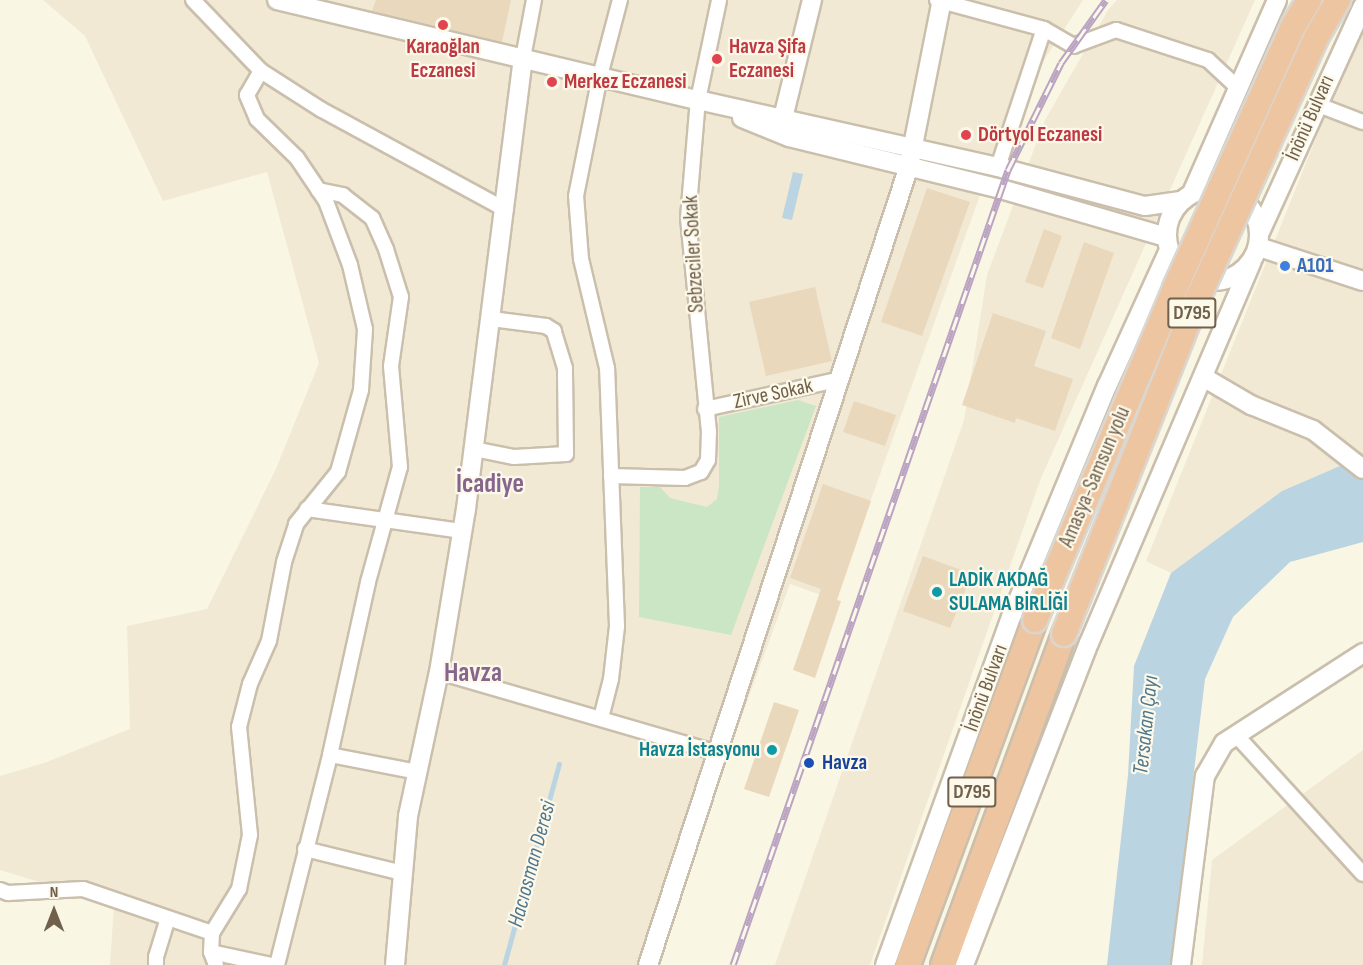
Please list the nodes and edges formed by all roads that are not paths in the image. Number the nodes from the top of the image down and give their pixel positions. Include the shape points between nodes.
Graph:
1 (193, 0) edge
2 (277, 0) edge
3 (534, 0) edge
4 (620, 0) edge
5 (719, 0) edge
6 (812, 0) edge
7 (940, 0) edge
8 (1277, 0) edge
9 (1309, 0) edge
10 (1338, 0) edge
11 (1363, 6) edge
12 (1044, 29) junction
13 (523, 58) junction
14 (261, 71) junction
15 (600, 76) junction
16 (1238, 88) junction
17 (698, 100) junction
18 (1316, 104) junction
19 (783, 118) junction
20 (1363, 122) edge
21 (789, 137) junction
22 (912, 147) junction
23 (909, 166) junction
24 (998, 167) junction
25 (318, 190) junction
26 (1186, 197) junction
27 (506, 210) junction
28 (1168, 243) junction
29 (1257, 246) junction
30 (1363, 281) edge
31 (491, 320) junction
32 (1203, 376) junction
33 (842, 379) junction
34 (705, 409) junction
35 (474, 449) junction
36 (1363, 469) edge
37 (611, 476) junction
38 (307, 509) junction
39 (385, 520) junction
40 (462, 531) junction
41 (1363, 653) edge
42 (440, 672) junction
43 (601, 718) junction
44 (1236, 735) junction
45 (717, 753) junction
46 (330, 754) junction
47 (418, 772) junction
48 (305, 849) junction
49 (403, 873) junction
50 (1363, 874) edge
51 (0, 890) edge
52 (167, 920) junction
53 (212, 933) junction
54 (213, 958) edge
55 (156, 965) edge
56 (271, 965) edge
57 (277, 965) edge
58 (395, 965) edge
59 (648, 965) edge
60 (885, 965) edge
61 (908, 965) edge
62 (943, 965) edge
63 (964, 965) edge
64 (1181, 965) edge

1 - 14 street
2 - 13 street
3 - 13 street
4 - 15 street
5 - 17 street, Sebzeciler Sokak
6 - 19 street
7 - 12 street
7 - 22 street
8 - 16 street
9 - 61 highway, Amasya-Samsun yolu / D795, bridge via 1294,25 1175,288 1035,620
10 - 62 highway, Amasya-Samsun yolu / D795, bridge via 1317,36 1198,298 1064,634
11 - 18 street, İnönü Bulvarı
12 - 16 street via 1073,46 1116,30 1208,60
12 - 24 street
13 - 15 street
13 - 27 street
14 - 25 street via 247,95 257,119 297,158
14 - 27 street via 322,110
15 - 17 street
15 - 37 street via 576,196 581,259 608,368
16 - 26 street
17 - 19 street
17 - 21 street
17 - 34 street, Sebzeciler Sokak via 688,218
18 - 20 street
18 - 29 street, İnönü Bulvarı
19 - 21 street
19 - 22 street
21 - 23 street
22 - 23 street
22 - 24 street
23 - 28 street via 1001,189
23 - 33 street
24 - 26 street via 1145,206
25 - 38 street via 326,201 350,265 365,328 361,390 338,472
25 - 39 street via 343,195 372,218 401,297 391,366 400,467
26 - 28 street via 1173,211
26 - 29 street via 1206,188 1222,188 1236,194 1253,210
27 - 31 street
28 - 29 street via 1176,263 1187,273 1208,280 1229,279 1242,272
28 - 60 street, İnönü Bulvarı via 1012,615
29 - 30 street
29 - 32 street, İnönü Bulvarı
31 - 35 street
31 - 35 street via 546,326 554,331 565,369 566,454 514,457
32 - 36 street via 1251,405 1313,430
32 - 63 street, İnönü Bulvarı via 1089,643
33 - 34 street, Zirve Sokak
33 - 45 street
34 - 37 street, Sebzeciler Sokak via 708,460 701,472 685,478
35 - 40 street
37 - 43 street via 617,626 611,679
38 - 39 street
38 - 53 street via 296,524 284,562 269,641 250,684 239,727 250,835 239,890
39 - 40 street
39 - 46 street
40 - 42 street
41 - 44 street
42 - 43 street
42 - 47 street
43 - 45 street
44 - 50 street
44 - 64 street via 1224,743 1204,776
45 - 59 street
46 - 47 street
46 - 48 street
47 - 49 street via 408,816
48 - 49 street
48 - 57 street
49 - 58 street
51 - 52 street via 83,890 118,899
52 - 53 street
52 - 55 street
53 - 54 street
54 - 56 street

